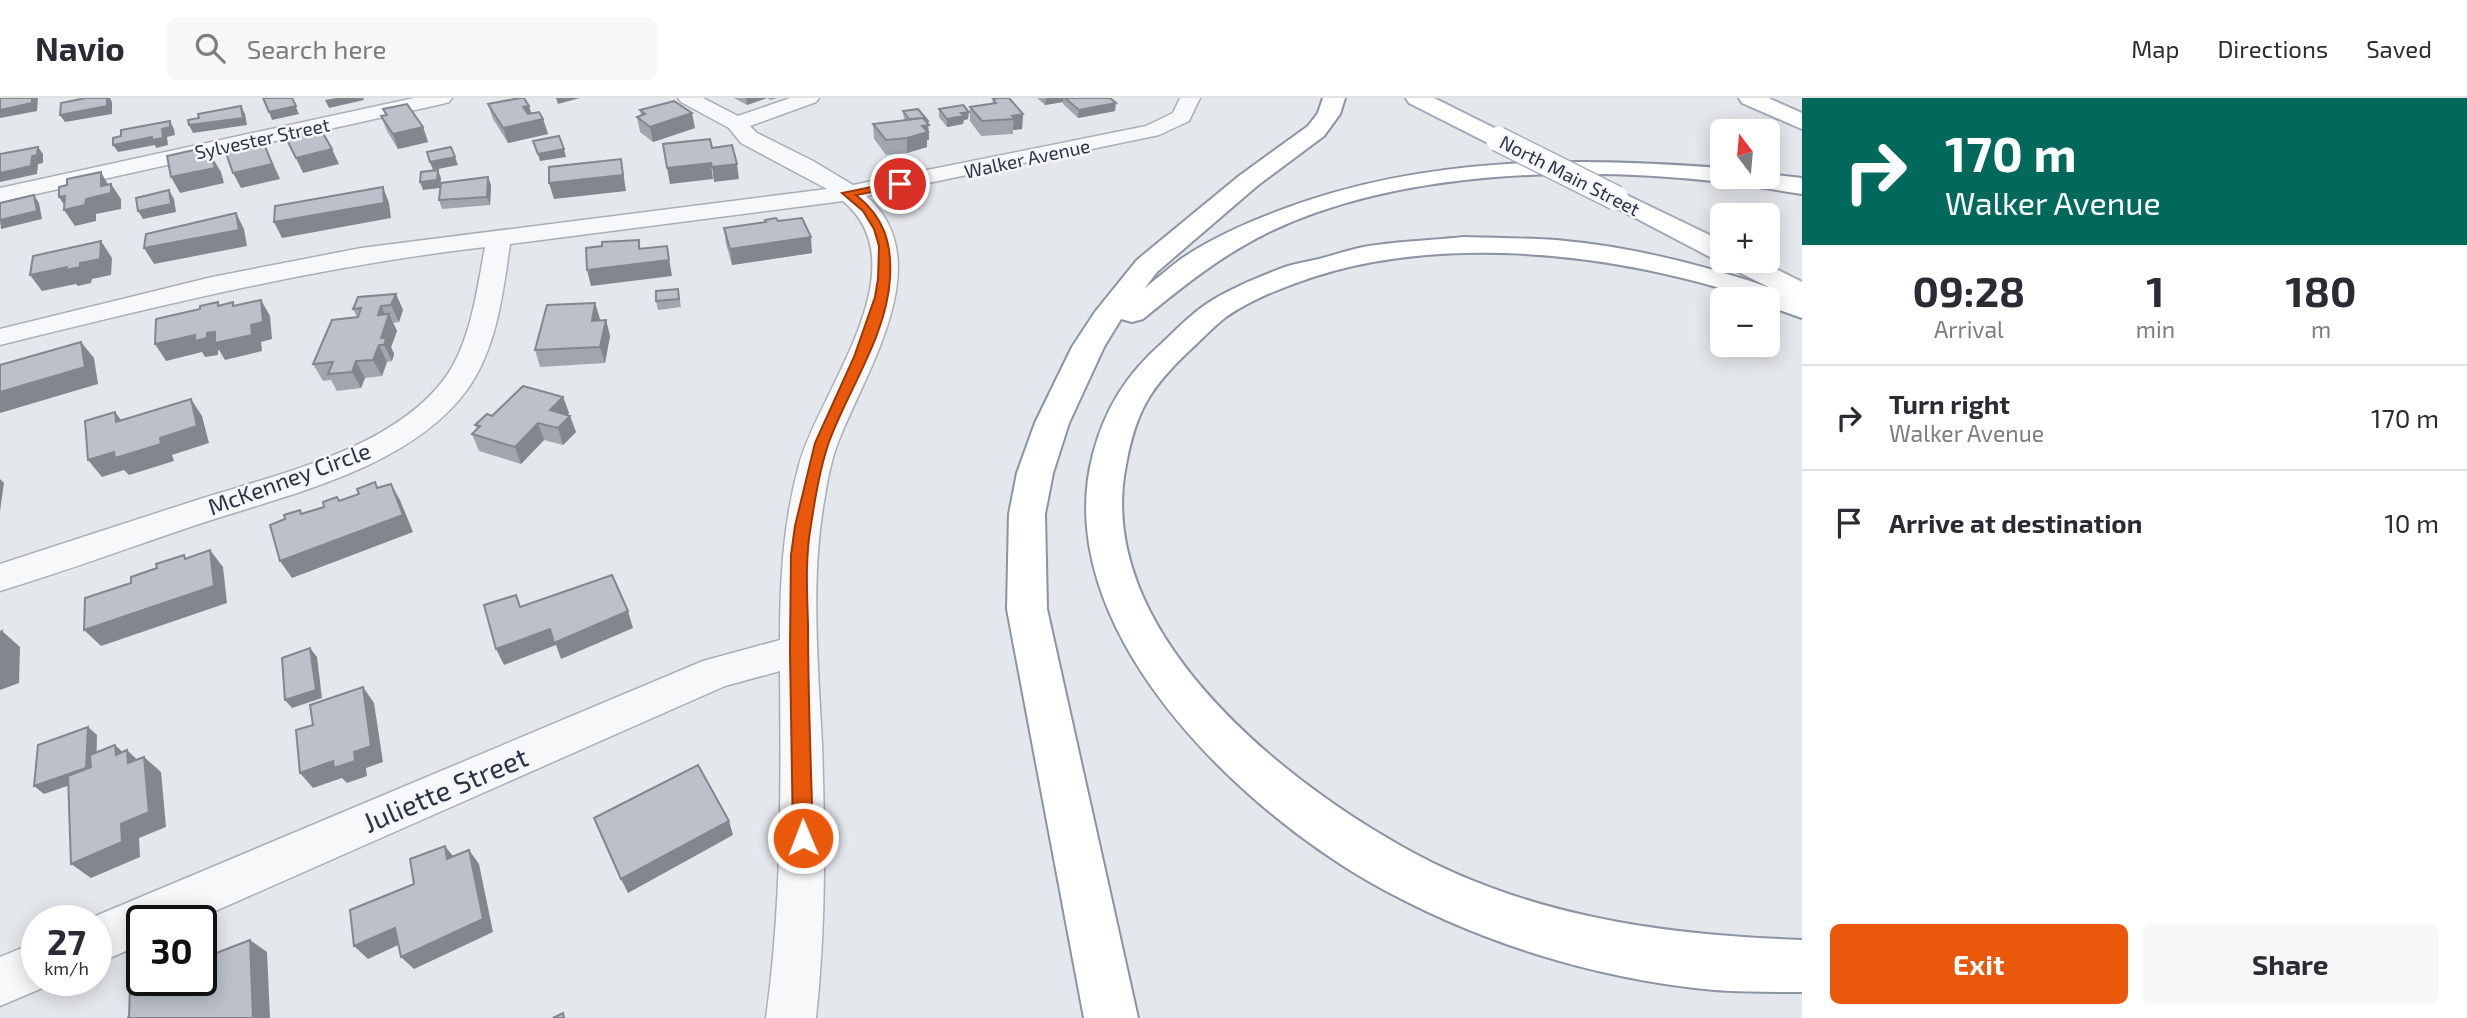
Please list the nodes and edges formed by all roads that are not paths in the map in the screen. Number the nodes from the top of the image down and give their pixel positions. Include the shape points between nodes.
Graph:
1 (442, 98) edge
2 (688, 98) edge
3 (809, 98) edge
4 (1190, 98) edge
5 (1334, 98) edge
6 (1417, 98) edge
7 (1750, 98) edge
8 (1802, 121) edge
9 (743, 131) junction
10 (1710, 174) edge
11 (1780, 183) edge
12 (1802, 186) edge
13 (848, 193) junction
14 (0, 195) edge
15 (499, 238) junction
16 (1710, 246) edge
17 (1763, 273) edge
18 (1802, 293) edge
19 (1802, 309) edge
20 (0, 337) edge
21 (1073, 379) junction
22 (0, 578) edge
23 (799, 651) junction
24 (112, 933) edge
25 (1802, 966) edge
26 (21, 973) edge
27 (0, 982) edge
28 (792, 1018) edge
29 (1111, 1018) edge

1 - 14 street, Sylvester Street
2 - 9 street
3 - 9 street
4 - 13 street, Walker Avenue via 1182,117 1152,131
5 - 21 main road via 1316,131 1147,266 1106,318
6 - 16 main road, North Main Street, bridge
7 - 8 main road
9 - 13 street
10 - 21 main road via 1589,168 1504,171 1387,187 1313,207 1245,234 1170,281 1119,326
11 - 12 main road
13 - 15 street
13 - 23 street via 867,209 880,229 884,279 861,357 814,470 799,555
15 - 20 street via 295,268
15 - 22 street, McKenney Circle via 464,371 445,397 415,423 383,443 321,470
17 - 18 main road
19 - 25 main road via 1723,281 1613,256 1496,247 1405,249 1342,259 1258,285 1175,341 1130,397 1105,473 1103,502 1110,568 1149,652 1218,737 1283,794 1360,850 1426,887 1497,916 1594,946 1744,967
21 - 29 main road via 1052,423 1027,514 1027,609
23 - 24 street, Juliette Street via 717,672
23 - 28 street via 804,861
26 - 27 street

